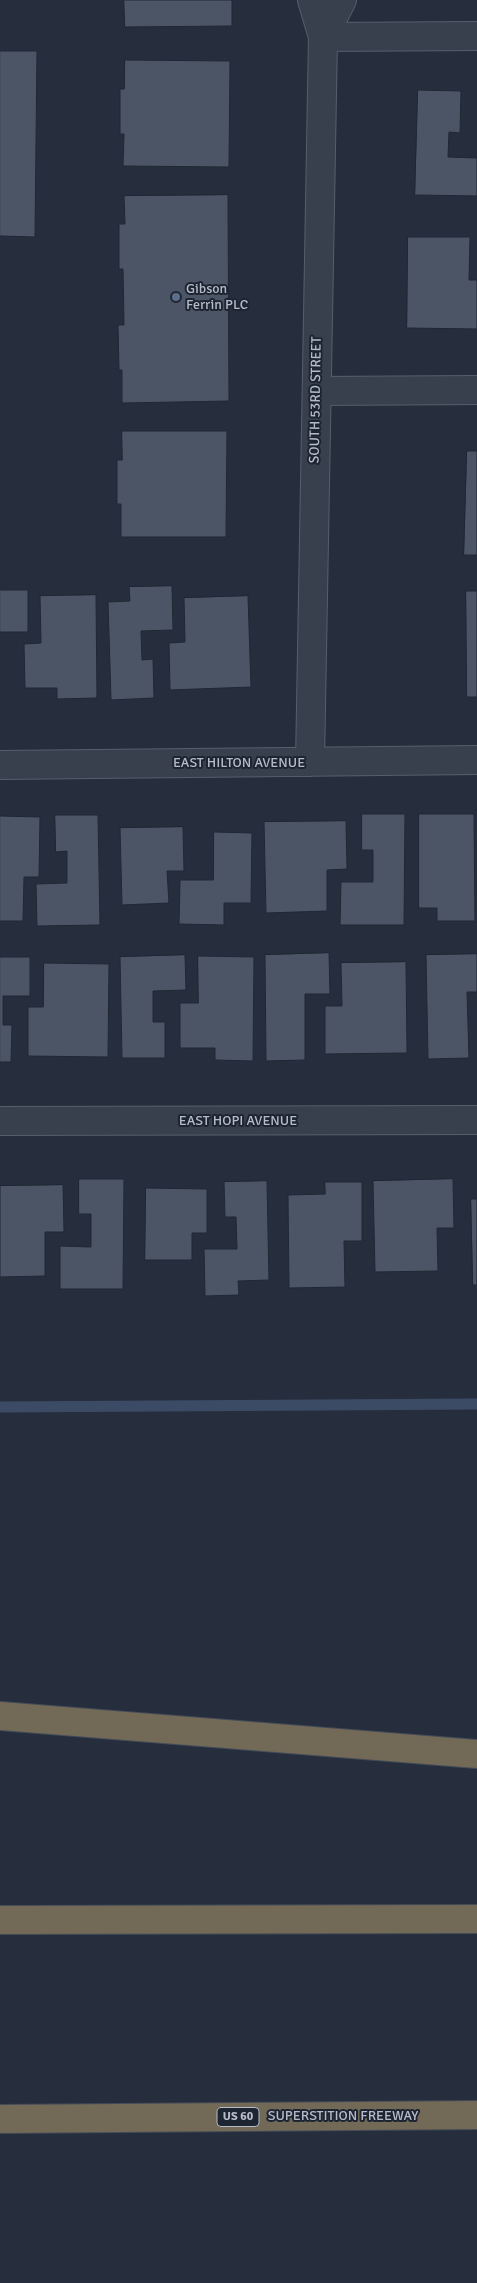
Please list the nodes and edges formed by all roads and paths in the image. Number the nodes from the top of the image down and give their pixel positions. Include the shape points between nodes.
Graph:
1 (312, 0) edge
2 (342, 0) edge
3 (477, 36) edge
4 (323, 37) junction
5 (477, 390) edge
6 (316, 391) junction
7 (477, 760) edge
8 (310, 762) junction
9 (0, 765) edge
10 (477, 1120) edge
11 (0, 1121) edge
12 (0, 1716) edge
13 (477, 1754) edge
14 (477, 1919) edge
15 (0, 1920) edge
16 (477, 2115) edge
17 (0, 2119) edge

1 - 4 street, SOUTH 53RD STREET
2 - 4 street, SOUTH 53RD STREET
3 - 4 street
4 - 6 street, SOUTH 53RD STREET
5 - 6 street
6 - 8 street, SOUTH 53RD STREET
7 - 8 street, EAST HILTON AVENUE
8 - 9 street, EAST HILTON AVENUE
10 - 11 street, EAST HOPI AVENUE
12 - 13 highway
14 - 15 highway
16 - 17 highway, SUPERSTITION FREEWAY / US 60

